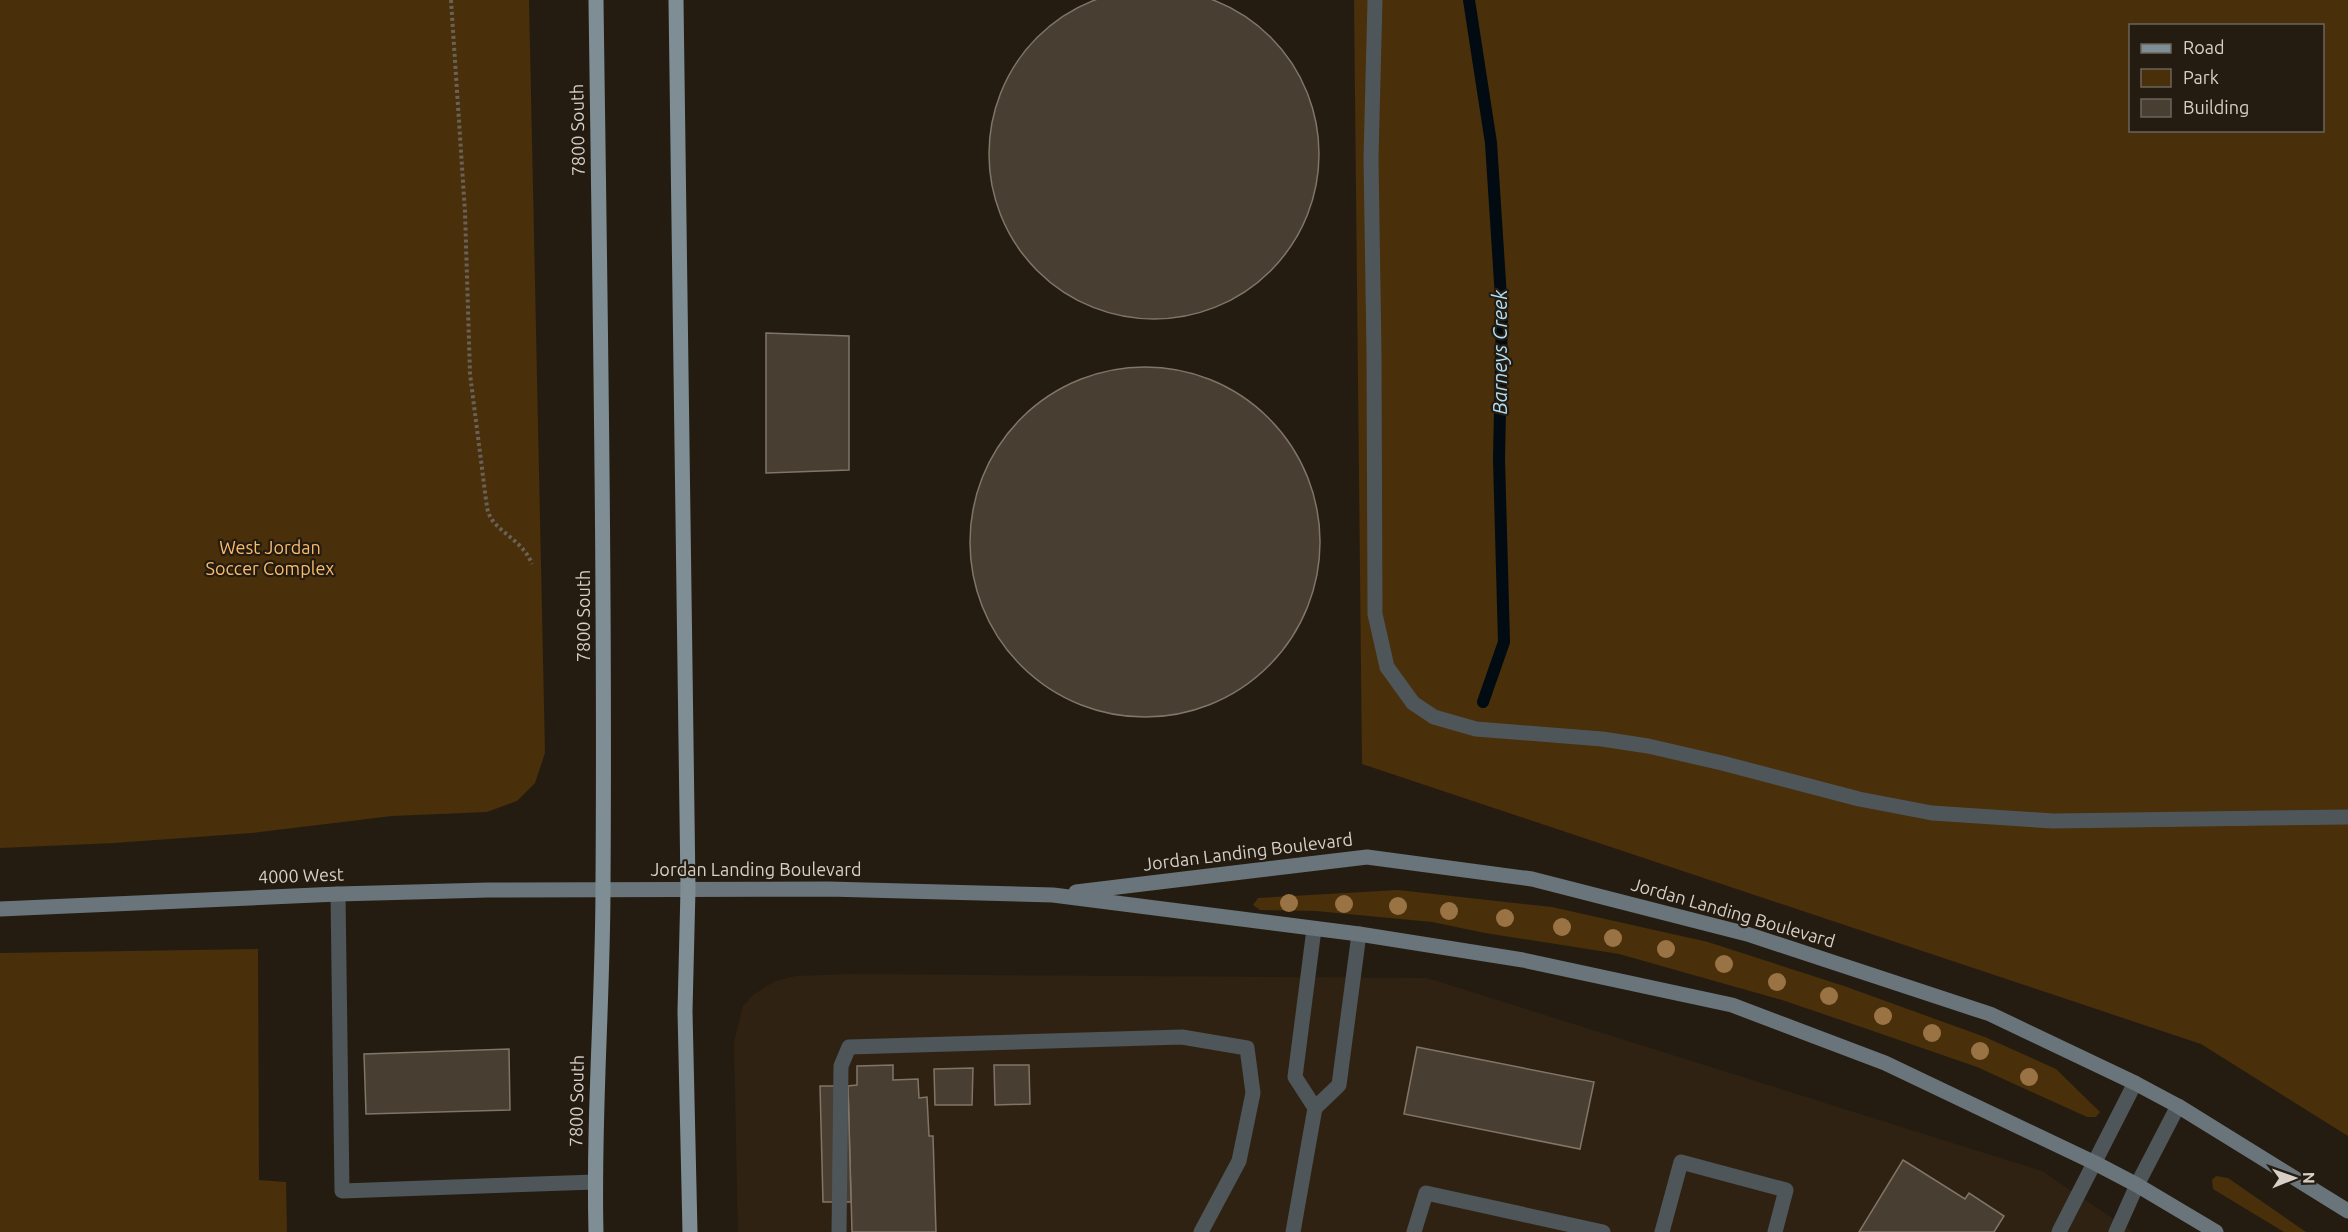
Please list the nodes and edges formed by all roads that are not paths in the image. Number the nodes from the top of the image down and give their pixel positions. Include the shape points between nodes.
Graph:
1 (596, 0) edge
2 (676, 0) edge
3 (1375, 0) edge
4 (2348, 817) edge
5 (603, 890) junction
6 (688, 890) junction
7 (338, 894) junction
8 (1053, 895) junction
9 (0, 909) edge
10 (1314, 929) junction
11 (1359, 934) junction
12 (2135, 1083) junction
13 (2178, 1106) junction
14 (1315, 1108) junction
15 (2094, 1162) junction
16 (595, 1182) junction
17 (2137, 1185) junction
18 (2348, 1211) edge
19 (596, 1232) edge
20 (690, 1232) edge
21 (839, 1232) edge
22 (1202, 1232) edge
23 (1293, 1232) edge
24 (1414, 1232) edge
25 (1602, 1232) edge
26 (1662, 1232) edge
27 (1775, 1232) edge
28 (2059, 1232) edge
29 (2116, 1232) edge
30 (2216, 1232) edge

1 - 5 main road, 7800 South
2 - 6 main road
3 - 4 street via 1371,158 1375,614 1387,667 1413,703 1434,717 1476,729 1648,746 1859,799 1932,813 2053,821
5 - 6 main road, Jordan Landing Boulevard
5 - 7 main road, 4000 West
5 - 16 main road, 7800 South
6 - 8 main road, Jordan Landing Boulevard
6 - 20 main road via 685,1011
7 - 9 main road, 4000 West
7 - 16 street via 342,1191
8 - 10 main road, Jordan Landing Boulevard
8 - 12 main road, Jordan Landing Boulevard via 1367,857 1532,879 1747,934 1990,1014
10 - 11 main road, Jordan Landing Boulevard
10 - 14 street via 1295,1077
11 - 14 street via 1339,1085
11 - 15 main road, Jordan Landing Boulevard via 1523,960 1732,1005 1885,1064
12 - 13 main road, Jordan Landing Boulevard
12 - 15 street
13 - 17 street
13 - 18 main road, Jordan Landing Boulevard
14 - 23 street
15 - 17 main road, Jordan Landing Boulevard
15 - 28 street
16 - 19 main road, 7800 South
17 - 29 street
17 - 30 main road, Jordan Landing Boulevard
21 - 22 street via 841,1066 849,1047 1182,1037 1247,1048 1253,1093 1239,1161
24 - 25 street via 1426,1193
26 - 27 street via 1681,1162 1786,1190

